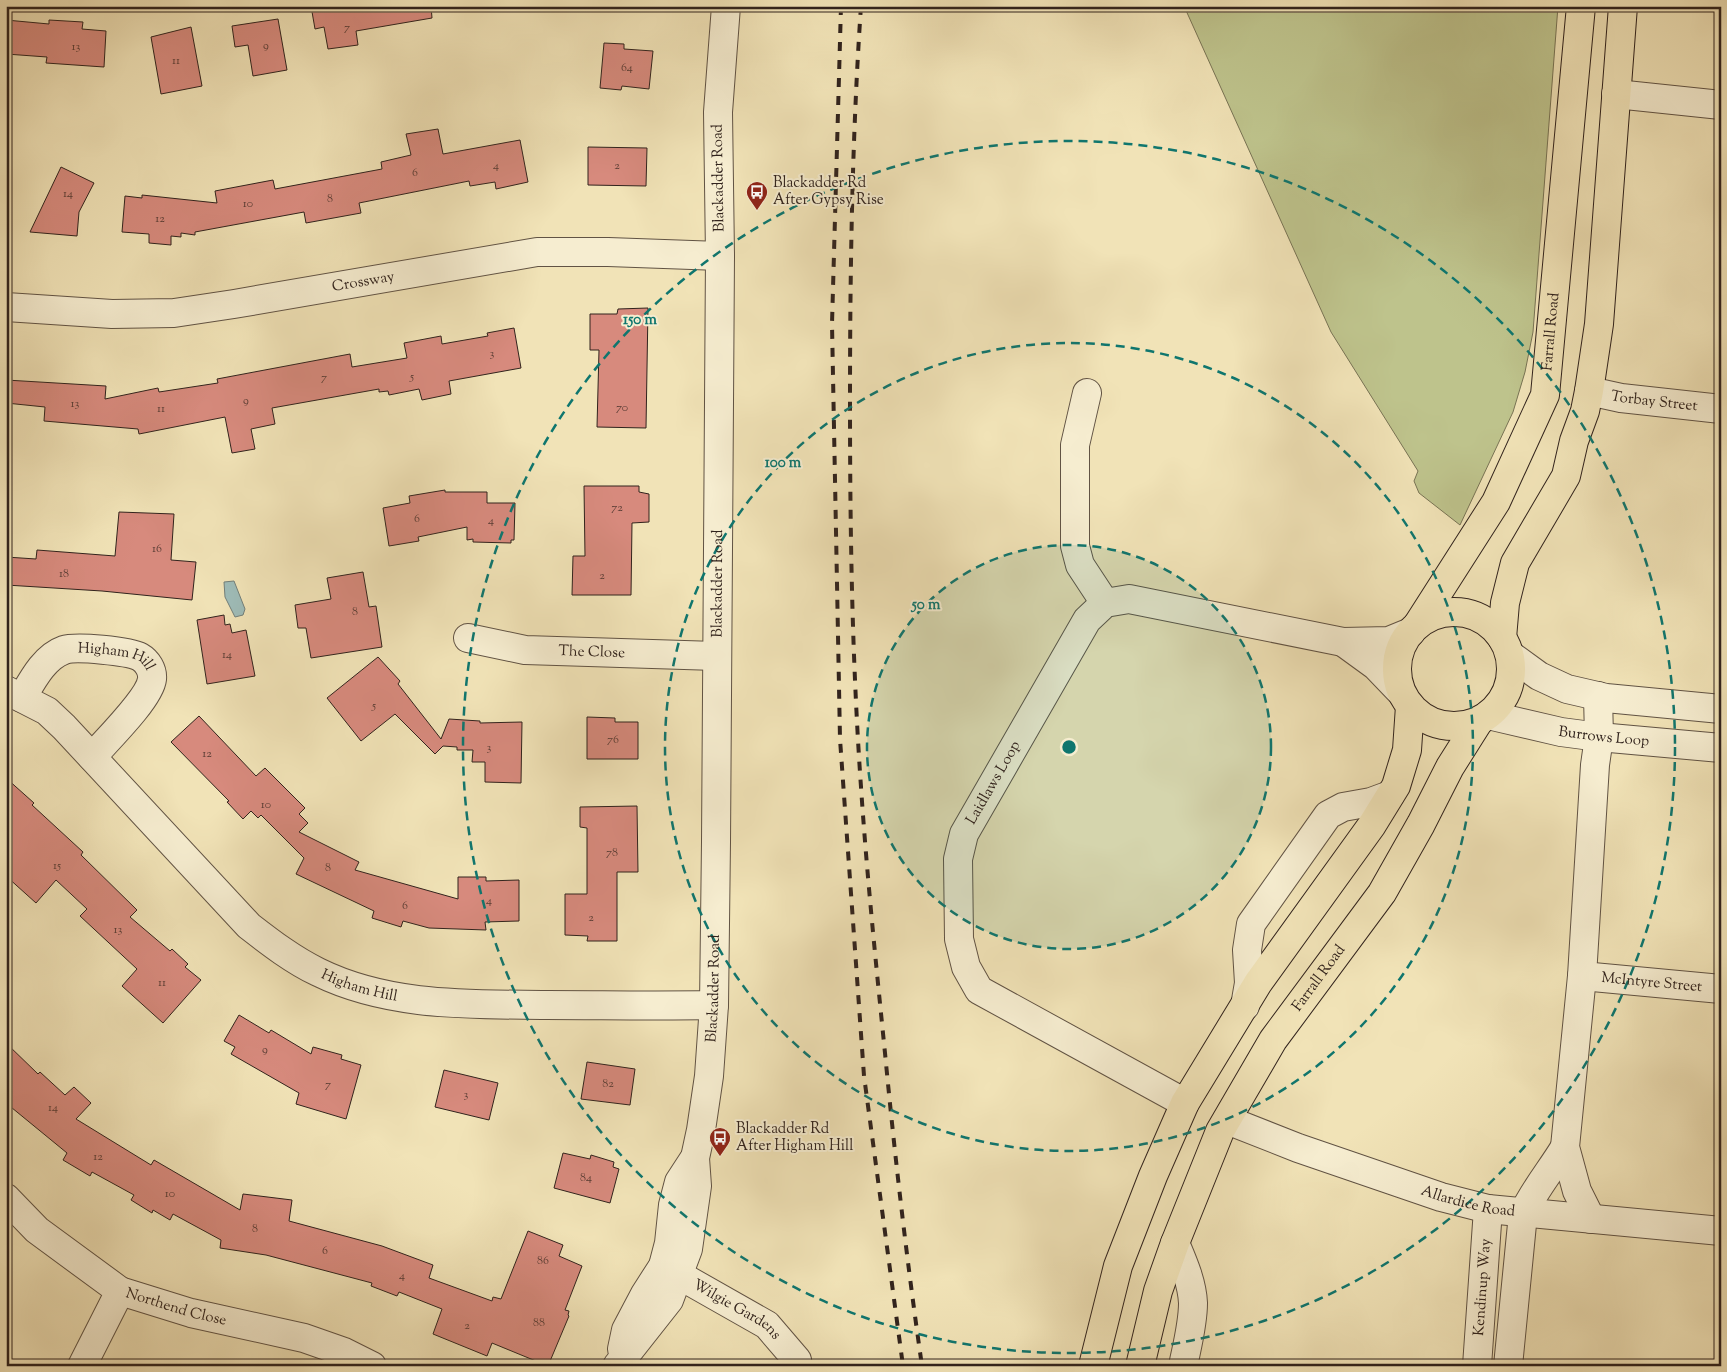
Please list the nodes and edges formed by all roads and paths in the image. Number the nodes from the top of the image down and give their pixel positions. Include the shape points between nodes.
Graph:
1 (726, 6) edge
2 (1581, 6) edge
3 (1623, 6) edge
4 (1616, 94) junction
5 (1721, 105) edge
6 (720, 256) junction
7 (6, 307) edge
8 (1589, 391) junction
9 (1087, 393) dead end
10 (1721, 409) edge
11 (1105, 603) junction
12 (1415, 628) junction
13 (468, 638) dead end
14 (1343, 642) junction
15 (1506, 646) junction
16 (716, 656) junction
17 (14, 694) edge
18 (1598, 696) junction
19 (1405, 699) junction
20 (1721, 709) edge
21 (1483, 718) junction
22 (1599, 737) junction
23 (1721, 748) edge
24 (92, 757) junction
25 (1390, 795) junction
26 (1582, 976) junction
27 (1721, 989) edge
28 (714, 1005) junction
29 (1244, 1006) junction
30 (1185, 1102) junction
31 (1227, 1120) junction
32 (1565, 1147) junction
33 (6, 1198) edge
34 (1488, 1209) junction
35 (1523, 1214) junction
36 (1591, 1219) junction
37 (1721, 1232) edge
38 (1175, 1242) junction
39 (671, 1269) junction
40 (120, 1291) junction
41 (1478, 1353) edge
42 (1509, 1355) edge
43 (618, 1364) edge
44 (82, 1366) edge
45 (372, 1366) edge
46 (798, 1366) edge
47 (1093, 1366) edge
48 (1140, 1366) edge
49 (1183, 1366) edge

1 - 6 street, Blackadder Road via 718,112
2 - 12 main road, Farrall Road via 1545,395 1496,502
3 - 4 main road
4 - 5 street
4 - 8 main road via 1600,324
6 - 7 street, Crossway via 537,252 174,313 112,314
6 - 16 street, Blackadder Road
8 - 10 street, Torbay Street via 1621,398
8 - 15 main road via 1566,476 1515,563 1505,603
9 - 11 street via 1075,445 1076,546 1080,565
11 - 14 street via 1129,599
11 - 30 street, Laidlaws Loop via 1087,620 964,834 958,859 959,939 966,967 979,990
12 - 14 street via 1388,641
12 - 15 main road via 1434,615 1452,612 1471,615 1488,623
12 - 19 main road via 1398,655 1396,673
13 - 16 street, The Close via 525,650
14 - 19 street via 1376,666
15 - 18 street via 1546,680
15 - 21 main road via 1512,675 1506,694 1495,710
16 - 28 street, Blackadder Road
17 - 24 street, Higham Hill via 47,711
17 - 24 street, Higham Hill via 36,676 51,657 65,650 101,649 140,656 151,668 152,680 137,707
18 - 20 street
18 - 22 street
19 - 21 main road via 1424,718 1441,725 1460,727
19 - 25 main road via 1407,750
21 - 22 street, Burrows Loop
21 - 31 main road, Farrall Road via 1450,767 1382,892 1273,1040
22 - 23 street, Burrows Loop
22 - 26 street
24 - 28 street, Higham Hill via 248,926 319,972 359,988 446,1004
25 - 29 main road
25 - 29 street via 1343,807 1328,815 1251,924 1247,950 1249,983
26 - 27 street, McIntyre Street
26 - 32 street
28 - 39 street, Blackadder Road via 701,1130 695,1158 679,1182 673,1205 668,1243
29 - 30 main road
30 - 47 main road via 1118,1266
31 - 34 street, Allardice Road via 1432,1194
31 - 38 main road, Farrall Road
32 - 35 street
32 - 36 street via 1577,1191
33 - 40 street, Northend Close via 37,1230
34 - 35 street, Allardice Road
34 - 41 street, Kendinup Way
35 - 36 street, Allardice Road
35 - 42 street, Kendinup Way
36 - 37 street, Allardice Road
38 - 48 main road, Farrall Road via 1158,1290
38 - 49 street via 1190,1283 1193,1304
39 - 43 street, Blackadder Road via 645,1294 626,1330
39 - 46 street, Wilgie Gardens via 767,1325 797,1360
40 - 44 street
40 - 45 street, Northend Close via 190,1312 304,1338
41 - 42 street

